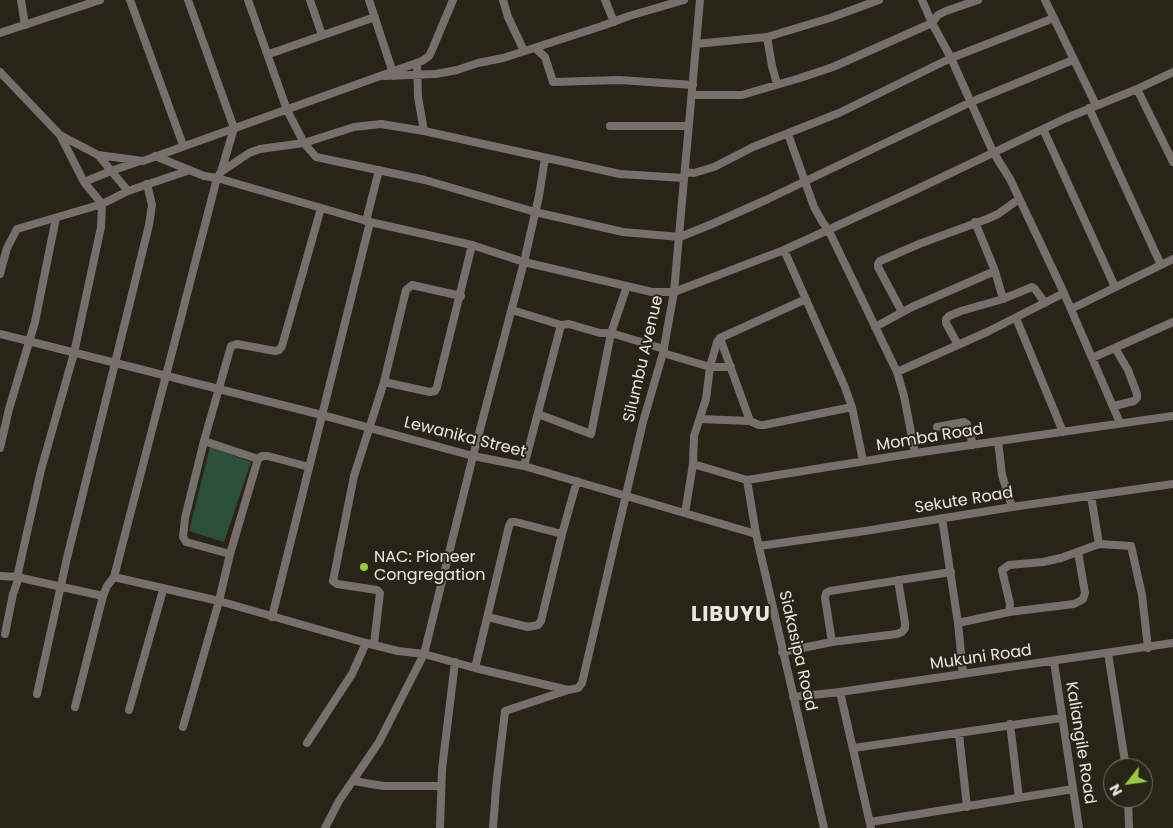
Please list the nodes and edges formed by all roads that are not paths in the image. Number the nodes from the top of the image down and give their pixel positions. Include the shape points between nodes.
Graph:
1 (21, 0) edge
2 (100, 0) edge
3 (130, 0) edge
4 (248, 0) edge
5 (310, 0) edge
6 (369, 0) edge
7 (453, 0) edge
8 (503, 0) edge
9 (605, 0) edge
10 (684, 0) edge
11 (700, 0) edge
12 (879, 0) edge
13 (922, 0) edge
14 (978, 0) edge
15 (1045, 0) edge
16 (191, 1) edge
17 (375, 17) junction
18 (1054, 18) junction
19 (614, 22) junction
20 (932, 23) junction
21 (25, 25) junction
22 (0, 33) edge
23 (322, 35) junction
24 (767, 37) junction
25 (696, 44) junction
26 (535, 48) junction
27 (524, 51) junction
28 (269, 54) junction
29 (951, 58) junction
30 (1073, 60) junction
31 (417, 63) junction
32 (0, 72) edge
33 (1173, 72) edge
34 (393, 74) junction
35 (417, 76) junction
36 (778, 84) junction
37 (693, 85) junction
38 (1137, 89) junction
39 (692, 95) junction
40 (972, 102) junction
41 (1093, 107) junction
42 (287, 110) junction
43 (610, 126) dead end
44 (688, 126) junction
45 (234, 128) junction
46 (1043, 129) junction
47 (424, 131) junction
48 (788, 134) junction
49 (60, 135) junction
50 (304, 143) junction
51 (183, 145) junction
52 (993, 152) junction
53 (98, 155) junction
54 (155, 156) junction
55 (545, 158) junction
56 (143, 161) junction
57 (1173, 162) edge
58 (190, 170) junction
59 (379, 170) junction
60 (110, 171) junction
61 (219, 175) junction
62 (684, 175) junction
63 (804, 180) junction
64 (84, 182) junction
65 (147, 184) junction
66 (128, 191) junction
67 (1019, 199) junction
68 (102, 204) junction
69 (321, 208) junction
70 (535, 212) junction
71 (56, 218) junction
72 (368, 221) junction
73 (975, 222) junction
74 (828, 229) junction
75 (680, 237) junction
76 (472, 245) junction
77 (784, 250) junction
78 (1173, 259) edge
79 (524, 262) junction
80 (1161, 265) junction
81 (995, 271) junction
82 (0, 274) edge
83 (627, 286) junction
84 (1114, 287) junction
85 (674, 292) junction
86 (1064, 293) junction
87 (461, 296) junction
88 (806, 299) junction
89 (1003, 299) junction
90 (1045, 303) junction
91 (1071, 309) junction
92 (512, 310) junction
93 (902, 312) junction
94 (1016, 318) junction
95 (1173, 322) edge
96 (561, 325) junction
97 (875, 326) junction
98 (611, 333) junction
99 (0, 334) edge
100 (720, 338) junction
101 (30, 341) junction
102 (958, 345) junction
103 (1115, 348) junction
104 (664, 351) junction
105 (74, 353) junction
106 (1092, 358) junction
107 (116, 363) junction
108 (710, 367) junction
109 (731, 367) junction
110 (897, 372) junction
111 (166, 376) junction
112 (384, 382) junction
113 (218, 390) junction
114 (1114, 406) junction
115 (852, 407) junction
116 (538, 414) junction
117 (322, 415) junction
118 (1173, 416) edge
119 (700, 419) junction
120 (750, 421) junction
121 (1120, 423) junction
122 (937, 427) dead end
123 (370, 428) junction
124 (1063, 432) junction
125 (204, 441) junction
126 (998, 441) junction
127 (973, 445) junction
128 (0, 448) edge
129 (915, 453) junction
130 (473, 456) junction
131 (258, 459) junction
132 (863, 462) junction
133 (693, 464) junction
134 (524, 466) junction
135 (309, 467) junction
136 (747, 480) junction
137 (577, 481) junction
138 (1173, 484) edge
139 (626, 496) junction
140 (1091, 496) junction
141 (1012, 507) junction
142 (685, 513) junction
143 (942, 518) junction
144 (562, 534) junction
145 (756, 534) junction
146 (1099, 544) junction
147 (759, 546) junction
148 (1078, 552) junction
149 (230, 554) junction
150 (951, 572) junction
151 (0, 576) edge
152 (19, 577) junction
153 (114, 577) junction
154 (898, 580) junction
155 (62, 587) junction
156 (163, 590) junction
157 (103, 596) junction
158 (218, 601) junction
159 (1009, 612) junction
160 (272, 617) junction
161 (488, 618) junction
162 (958, 623) junction
163 (5, 634) dead end
164 (832, 642) junction
165 (370, 644) junction
166 (1173, 644) edge
167 (1148, 648) junction
168 (782, 652) junction
169 (1108, 653) junction
170 (424, 654) junction
171 (454, 662) junction
172 (1054, 662) junction
173 (476, 668) junction
174 (964, 674) junction
175 (568, 690) junction
176 (840, 692) junction
177 (37, 694) dead end
178 (793, 697) junction
179 (75, 707) dead end
180 (129, 710) dead end
181 (1061, 718) junction
182 (1010, 724) junction
183 (183, 727) dead end
184 (959, 734) junction
185 (307, 743) dead end
186 (854, 748) junction
187 (1124, 758) edge
188 (354, 781) junction
189 (441, 786) junction
190 (1073, 789) junction
191 (1019, 798) junction
192 (967, 808) junction
193 (1128, 808) edge
194 (870, 825) edge
195 (325, 828) edge
196 (440, 828) edge
197 (493, 828) edge
198 (824, 828) edge
199 (1079, 828) edge
200 (1129, 828) edge

1 - 21 street
2 - 21 street
3 - 51 street
4 - 28 street
5 - 23 street
6 - 17 street
7 - 31 street via 429,56
8 - 27 street
9 - 19 street
10 - 19 street
11 - 25 street, Silumbu Avenue
12 - 24 street
13 - 20 street
14 - 20 street via 946,11
15 - 18 street
16 - 45 street
17 - 23 street
17 - 34 street
18 - 29 street
18 - 30 street
19 - 26 street
20 - 29 street
20 - 36 street via 833,67
21 - 22 street
23 - 28 street
24 - 25 street
24 - 36 street
25 - 37 street, Silumbu Avenue
26 - 27 street
26 - 37 street via 545,56 553,82 619,80
27 - 35 street via 446,73
28 - 42 street
29 - 40 street
29 - 48 street via 840,113
30 - 40 street
30 - 41 street
31 - 34 street
31 - 35 street
32 - 49 street
33 - 38 street
34 - 35 street
34 - 42 street
35 - 47 street via 418,104
36 - 39 street via 742,95
37 - 39 street, Silumbu Avenue
38 - 41 street
38 - 57 street
39 - 44 street, Silumbu Avenue
40 - 52 street
40 - 63 street
41 - 46 street
41 - 80 street
42 - 45 street
42 - 50 street
43 - 44 street
44 - 62 street, Silumbu Avenue
45 - 51 street
45 - 61 street
46 - 52 street
46 - 84 street
47 - 50 street via 367,125
47 - 55 street
48 - 62 street via 753,147 714,168
48 - 63 street
49 - 53 street
49 - 64 street
50 - 59 street via 316,157
50 - 61 street via 249,153
51 - 54 street
52 - 67 street
52 - 74 street
53 - 56 street
53 - 60 street
54 - 56 street
54 - 58 street
55 - 62 street via 620,174
55 - 70 street
56 - 60 street
58 - 61 street via 204,176
58 - 65 street
59 - 70 street
59 - 72 street
60 - 64 street
60 - 66 street
61 - 69 street
61 - 111 street
62 - 75 street, Silumbu Avenue
63 - 74 street via 814,207
63 - 75 street
64 - 68 street
65 - 66 street
65 - 107 street via 151,214
66 - 68 street
67 - 73 street via 998,214
67 - 86 street
68 - 71 street
68 - 105 street via 101,227
69 - 72 street
69 - 113 street via 282,346 275,351 233,344
70 - 75 street via 623,232
70 - 79 street
71 - 82 street via 17,229 7,248
71 - 101 street
72 - 76 street
72 - 117 street
73 - 81 street
73 - 93 street via 878,264
74 - 77 street
74 - 97 street
75 - 85 street, Silumbu Avenue
76 - 79 street
76 - 87 street
77 - 85 street
77 - 88 street
78 - 80 street
79 - 83 street
79 - 92 street
80 - 84 street
81 - 89 street
81 - 93 street
83 - 85 street via 652,292
83 - 98 street
84 - 91 street
85 - 104 street, Silumbu Avenue
86 - 90 street
86 - 91 street
87 - 112 street via 435,391
87 - 112 street via 409,287
88 - 100 street
88 - 115 street
89 - 90 street via 1032,287
89 - 102 street via 961,311 946,319
90 - 94 street
91 - 106 street
92 - 96 street
92 - 130 street
93 - 97 street
94 - 102 street
94 - 124 street
95 - 103 street
96 - 98 street
96 - 116 street
97 - 110 street
98 - 104 street
98 - 116 street via 591,434
99 - 101 street, Lewanika Street
100 - 108 street
100 - 109 street
101 - 105 street, Lewanika Street
101 - 128 street
102 - 110 street
103 - 106 street
103 - 114 street via 1128,370 1137,398
104 - 108 street
104 - 139 street, Silumbu Avenue
105 - 107 street, Lewanika Street
105 - 152 street via 39,478
106 - 114 street
107 - 111 street, Lewanika Street
107 - 155 street
108 - 109 street
108 - 119 street
109 - 120 street
110 - 129 street
111 - 113 street, Lewanika Street
111 - 153 street
112 - 123 street
113 - 117 street, Lewanika Street
113 - 125 street
114 - 121 street
115 - 120 street via 764,425
115 - 132 street
116 - 134 street
117 - 123 street, Lewanika Street
117 - 135 street
118 - 121 street, Momba Road
119 - 120 street
119 - 133 street via 694,436
121 - 124 street, Momba Road
122 - 127 street via 964,422
123 - 130 street, Lewanika Street
123 - 165 street via 354,476 333,581 380,593
124 - 126 street, Momba Road
125 - 131 street
125 - 149 street via 183,537 186,542
126 - 127 street, Momba Road
126 - 141 street via 1002,475
127 - 129 street, Momba Road
129 - 132 street, Momba Road
130 - 134 street, Lewanika Street
130 - 170 street
131 - 135 street via 268,456
131 - 149 street
132 - 136 street, Momba Road
133 - 136 street, Momba Road
133 - 142 street
134 - 137 street, Lewanika Street
135 - 160 street
136 - 145 street, Siakasipa Road
137 - 139 street, Lewanika Street
137 - 144 street
138 - 140 street, Sekute Road
139 - 142 street, Lewanika Street
139 - 175 street, Silumbu Avenue via 582,683 578,688
140 - 141 street, Sekute Road
140 - 146 street
141 - 143 street, Sekute Road
142 - 145 street, Lewanika Street
143 - 147 street, Sekute Road
143 - 150 street
144 - 161 street via 538,625 528,627
144 - 161 street via 512,522
145 - 147 street, Siakasipa Road
146 - 148 street
146 - 167 street via 1131,546 1142,595
147 - 168 street, Siakasipa Road
148 - 159 street via 1043,562 1010,565 1002,570
148 - 159 street via 1085,593 1083,599 1074,604
149 - 158 street
150 - 154 street
150 - 162 street
151 - 152 street
152 - 155 street
152 - 163 street
153 - 156 street
153 - 157 street
154 - 164 street via 826,593
154 - 164 street via 905,623 902,632
155 - 157 street
155 - 177 street
156 - 158 street
156 - 180 street
157 - 179 street
158 - 160 street
158 - 183 street
159 - 162 street
160 - 165 street
161 - 173 street
162 - 174 street
164 - 168 street
165 - 170 street
165 - 185 street
166 - 167 street, Mukuni Road
167 - 169 street, Mukuni Road
168 - 178 street, Siakasipa Road
169 - 172 street, Mukuni Road
169 - 187 street
170 - 171 street
170 - 188 street
171 - 173 street
171 - 189 street
172 - 174 street, Mukuni Road
172 - 181 street, Kaliangile Road
173 - 175 street
174 - 176 street, Mukuni Road
175 - 197 street via 505,711
176 - 178 street, Mukuni Road
176 - 186 street
178 - 198 street, Siakasipa Road
181 - 182 street
181 - 190 street, Kaliangile Road
182 - 184 street
182 - 191 street
184 - 186 street
184 - 192 street
186 - 194 street
188 - 189 street via 383,786
188 - 195 street
189 - 196 street
190 - 191 street
190 - 199 street, Kaliangile Road
191 - 192 street
192 - 194 street
193 - 200 street

